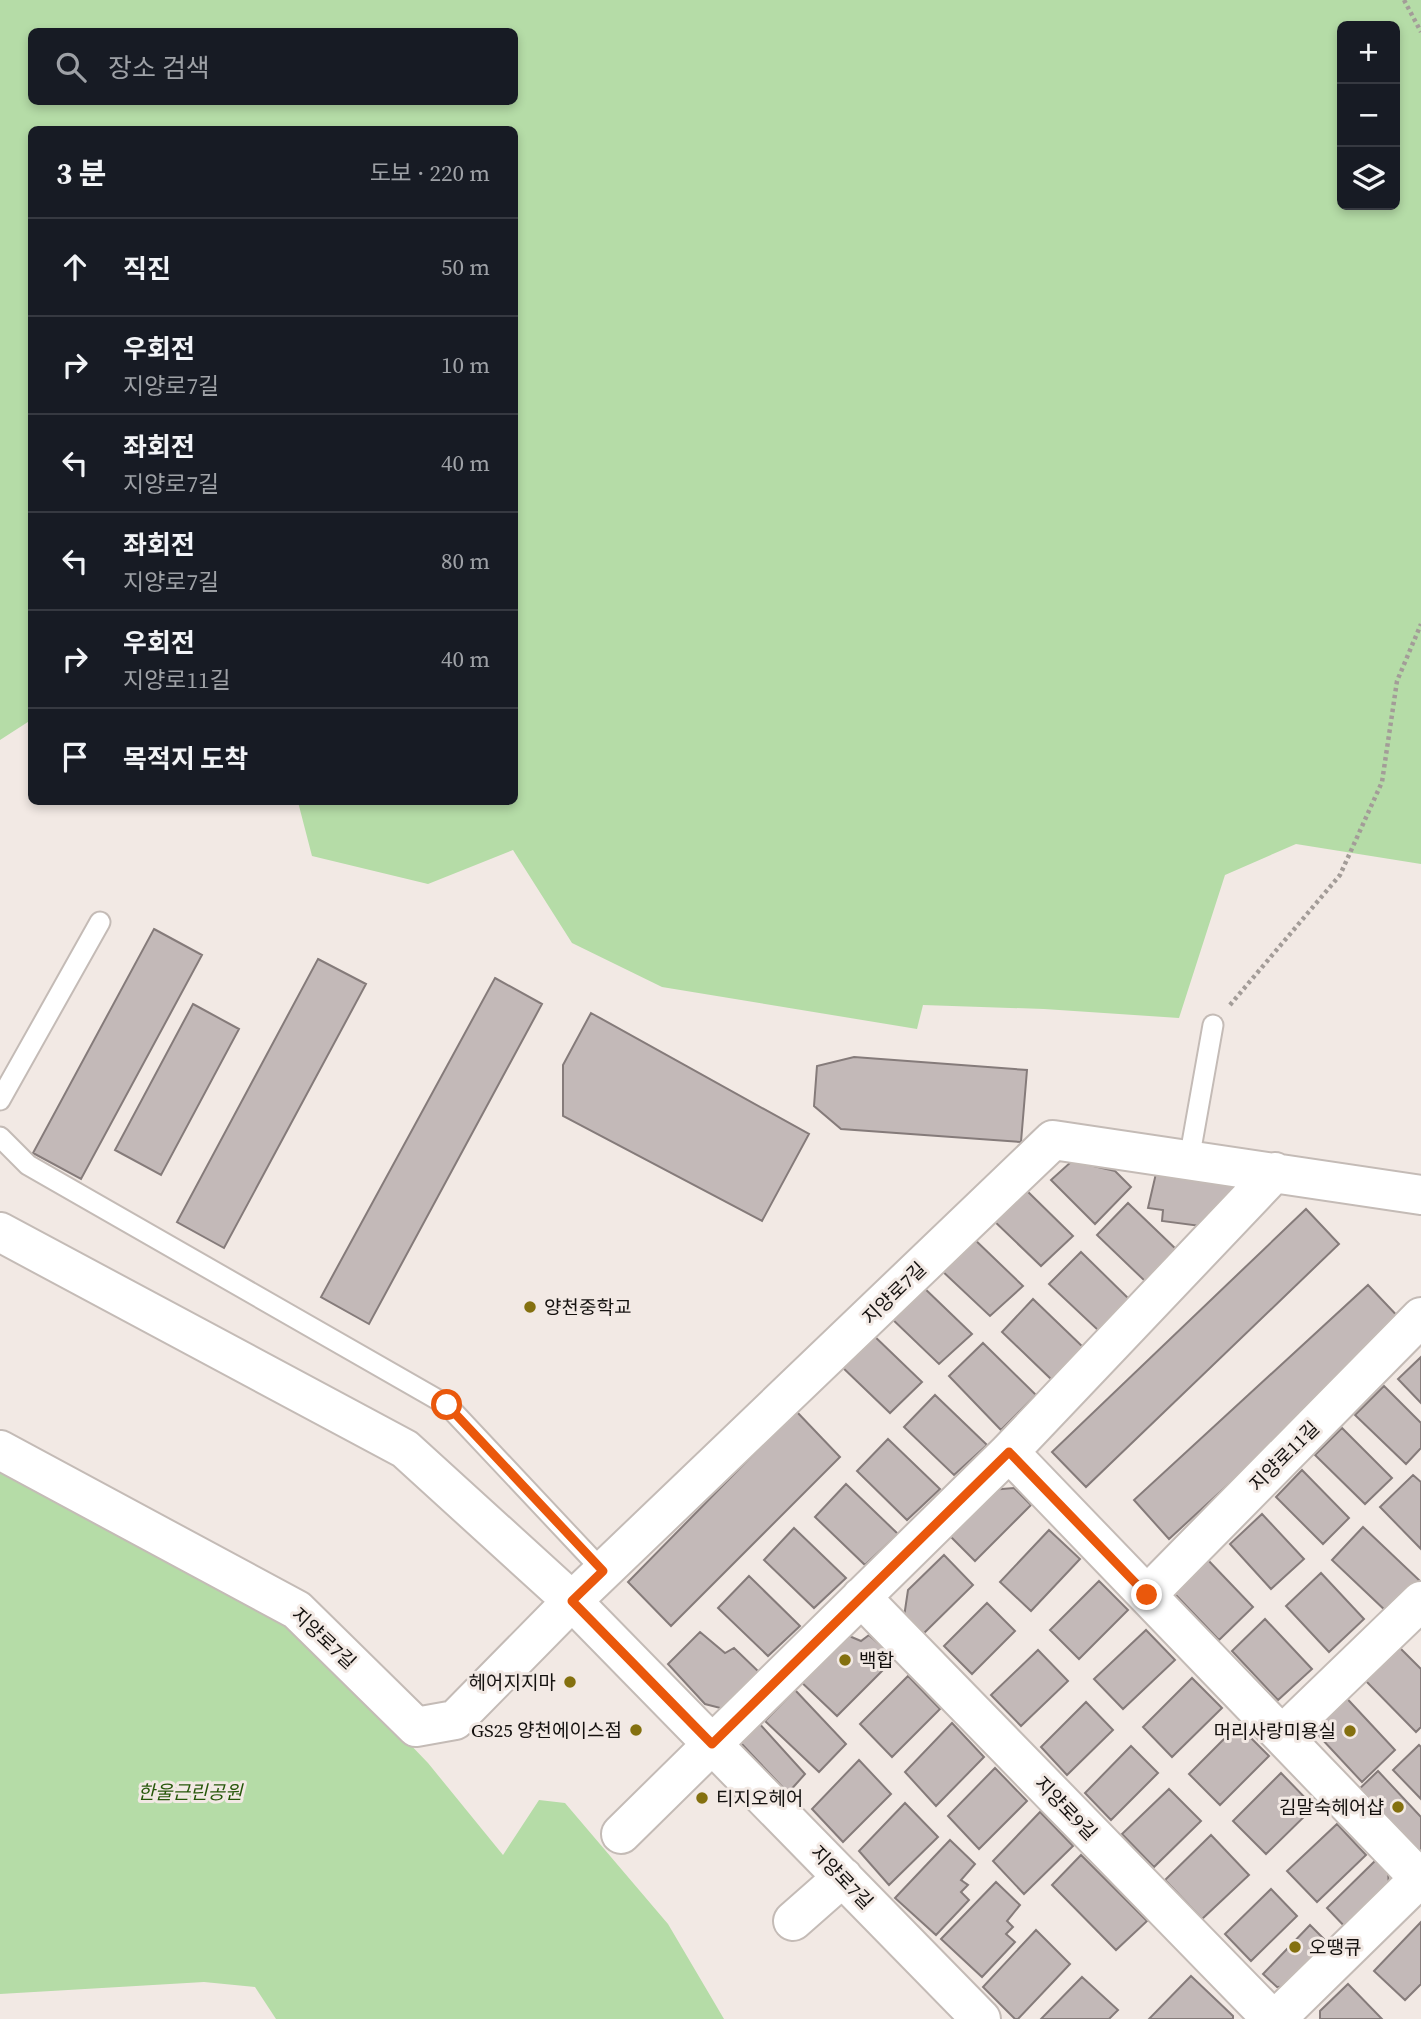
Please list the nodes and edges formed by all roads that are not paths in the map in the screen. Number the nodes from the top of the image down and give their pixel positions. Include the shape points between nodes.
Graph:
1 (100, 922) dead end
2 (1213, 1025) road end
3 (0, 1100) edge
4 (0, 1137) edge
5 (1189, 1160) junction
6 (1275, 1172) junction
7 (1421, 1195) edge
8 (0, 1232) edge
9 (1421, 1317) edge
10 (0, 1450) edge
11 (1009, 1452) junction
12 (603, 1571) junction
13 (1147, 1595) junction
14 (861, 1597) junction
15 (572, 1601) junction
16 (1421, 1601) edge
17 (1282, 1735) junction
18 (712, 1744) junction
19 (621, 1834) dead end
20 (843, 1877) junction
21 (1420, 1878) edge
22 (793, 1921) dead end
23 (973, 2016) edge
24 (1274, 2019) edge

1 - 3 lane
2 - 5 lane
4 - 12 lane via 28,1165 447,1405
5 - 6 street, 지양로7길
5 - 12 street, 지양로7길 via 1053,1140
6 - 7 street, 지양로7길
6 - 11 street
8 - 15 street, 지양로7길 via 405,1448
9 - 13 street, 지양로11길
10 - 15 street, 지양로7길 via 297,1610 416,1727 455,1720
11 - 13 street
11 - 14 street
12 - 15 street, 지양로7길
13 - 17 street
14 - 18 street
14 - 24 street, 지양로9길
15 - 18 street, 지양로7길
16 - 17 street
17 - 21 street
18 - 19 street
18 - 20 street, 지양로7길
20 - 22 street
20 - 23 street, 지양로7길
21 - 24 street

